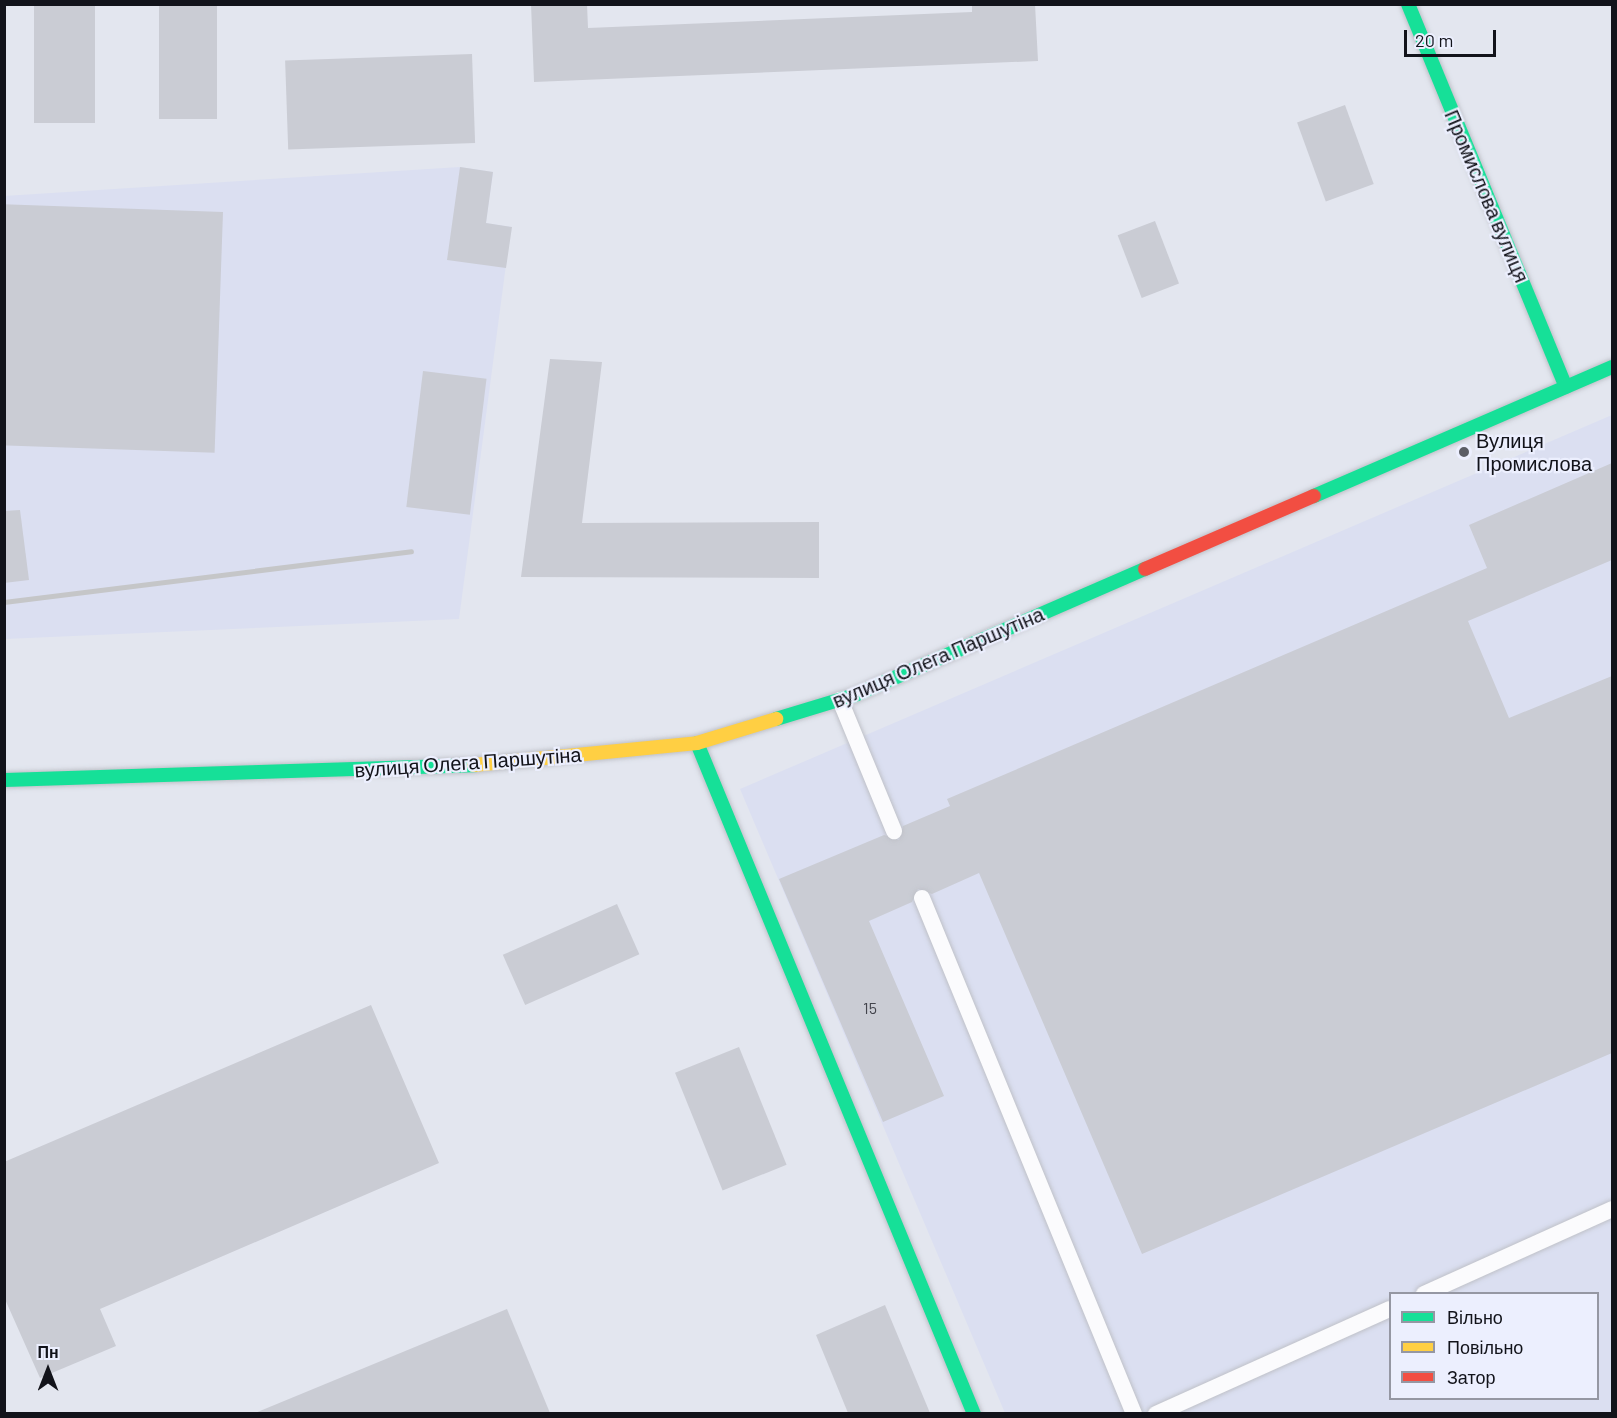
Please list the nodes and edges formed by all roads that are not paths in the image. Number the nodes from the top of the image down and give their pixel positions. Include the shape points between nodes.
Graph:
1 (1408, 4) edge
2 (1612, 367) edge
3 (1566, 387) junction
4 (840, 700) junction
5 (697, 743) junction
6 (4, 780) edge
7 (894, 831) dead end
8 (922, 898) dead end
9 (1612, 1209) edge
10 (1426, 1292) edge
11 (1389, 1309) edge
12 (974, 1413) edge
13 (1134, 1413) edge
14 (1156, 1413) edge

1 - 3 street, Промислова вулиця
2 - 3 street, вулиця Олега Паршутіна
3 - 4 street, вулиця Олега Паршутіна
4 - 5 street, вулиця Олега Паршутіна
4 - 7 lane
5 - 6 street, вулиця Олега Паршутіна via 468,766
5 - 12 street
8 - 13 lane
9 - 10 lane
11 - 14 lane

